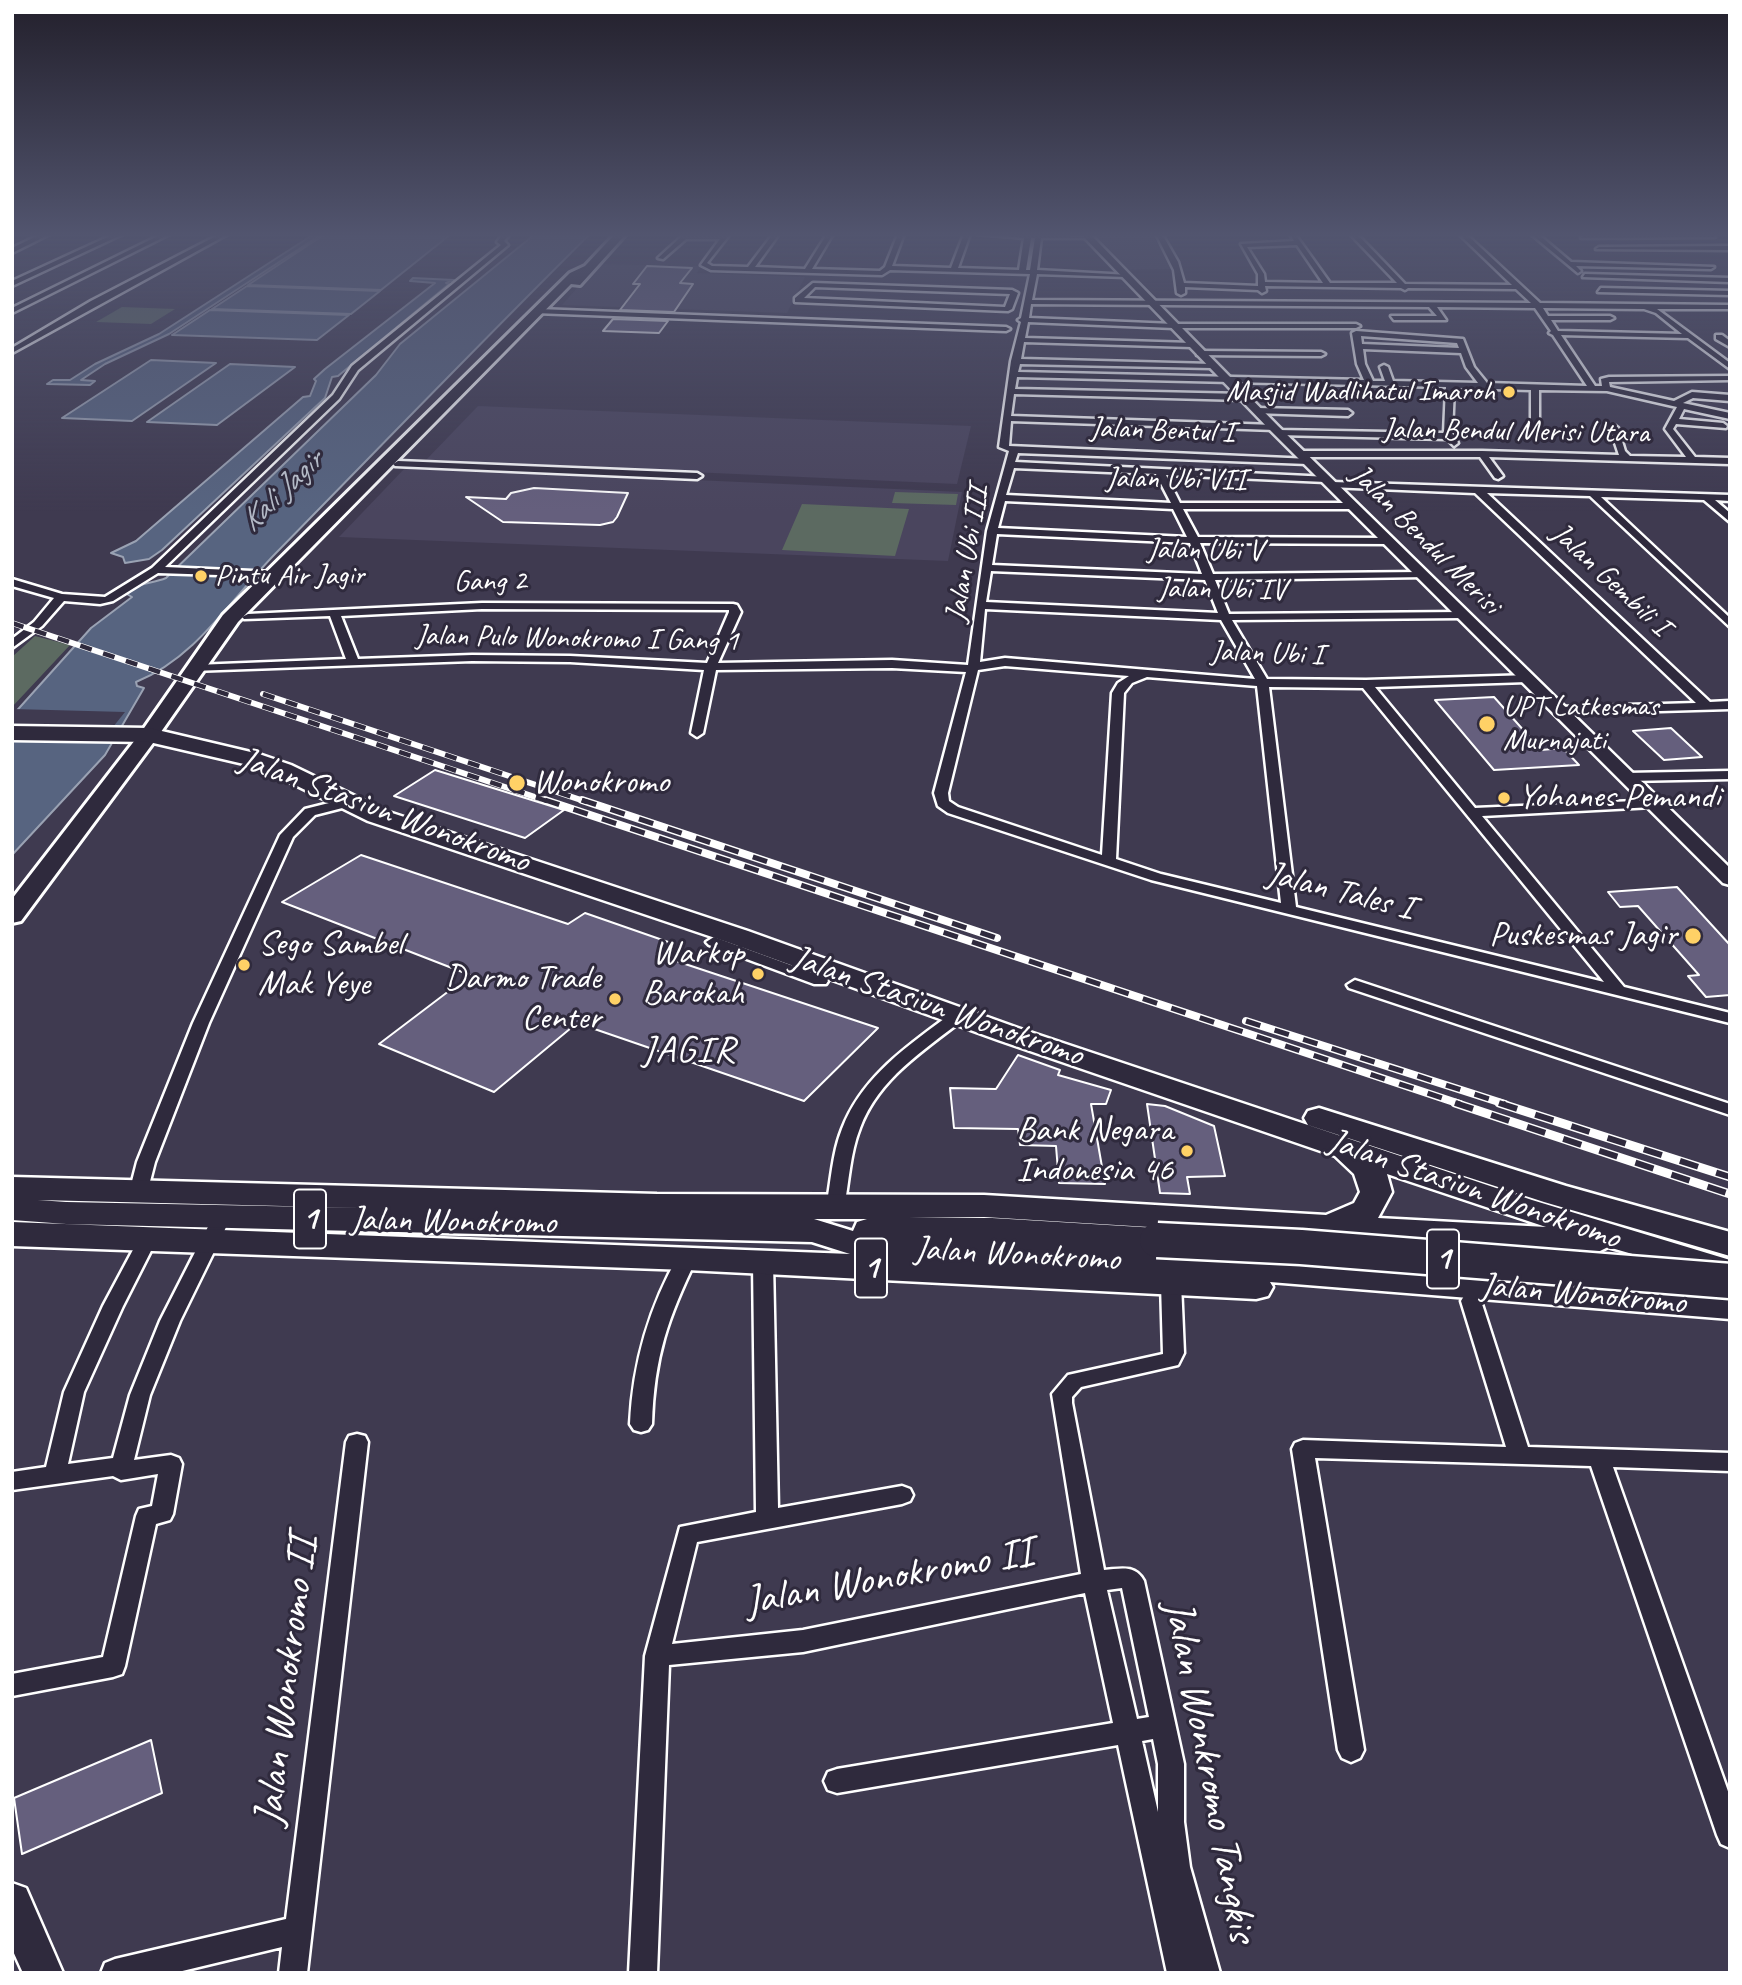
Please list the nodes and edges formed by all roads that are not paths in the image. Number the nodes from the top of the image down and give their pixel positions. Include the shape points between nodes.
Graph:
1 (1174, 326) edge
2 (54, 327) edge
3 (404, 327) edge
4 (528, 327) edge
5 (963, 327) edge
6 (1003, 327) edge
7 (1021, 327) edge
8 (1203, 327) edge
9 (1355, 327) edge
10 (1549, 327) edge
11 (1677, 327) edge
12 (1356, 330) junction
13 (1553, 333) junction
14 (1690, 336) junction
15 (1719, 337) dead end
16 (1020, 340) junction
17 (1730, 345) edge
18 (1359, 346) junction
19 (1196, 349) junction
20 (1423, 349) junction
21 (12, 351) edge
22 (1465, 351) junction
23 (1321, 354) dead end
24 (497, 357) junction
25 (1716, 357) junction
26 (1730, 357) edge
27 (1015, 361) junction
28 (1429, 361) dead end
29 (1212, 366) junction
30 (1384, 367) dead end
31 (1730, 367) edge
32 (1015, 374) junction
33 (1730, 378) edge
34 (1227, 381) junction
35 (1370, 384) junction
36 (1390, 384) junction
37 (1450, 385) junction
38 (1484, 385) junction
39 (1535, 387) junction
40 (1721, 387) edge
41 (1592, 388) junction
42 (1607, 389) junction
43 (1013, 391) junction
44 (1244, 397) junction
45 (1730, 397) edge
46 (1677, 406) junction
47 (1257, 411) junction
48 (1348, 413) dead end
49 (1730, 416) edge
50 (1006, 418) junction
51 (1673, 421) junction
52 (1535, 423) dead end
53 (1730, 427) edge
54 (1614, 428) dead end
55 (1276, 430) junction
56 (1450, 436) junction
57 (1014, 450) junction
58 (1460, 454) junction
59 (1482, 454) junction
60 (1304, 457) junction
61 (1627, 458) junction
62 (1692, 459) junction
63 (1730, 461) edge
64 (398, 464) junction
65 (1012, 465) junction
66 (1160, 472) junction
67 (697, 476) dead end
68 (1498, 476) dead end
69 (1329, 482) junction
70 (1478, 490) junction
71 (1593, 494) junction
72 (999, 498) junction
73 (1707, 498) junction
74 (1730, 498) edge
75 (1178, 506) junction
76 (1353, 506) junction
77 (1730, 519) edge
78 (992, 531) junction
79 (319, 537) junction
80 (1194, 540) junction
81 (1389, 541) junction
82 (986, 568) junction
83 (160, 570) junction
84 (266, 574) junction
85 (1423, 575) junction
86 (1209, 577) junction
87 (12, 582) edge
88 (61, 597) junction
89 (979, 605) junction
90 (335, 614) junction
91 (1463, 615) junction
92 (248, 617) junction
93 (1225, 617) junction
94 (1730, 624) edge
95 (216, 643) junction
96 (12, 645) edge
97 (977, 652) junction
98 (1005, 662) junction
99 (354, 664) junction
100 (710, 667) junction
101 (973, 668) junction
102 (197, 669) junction
103 (1145, 674) junction
104 (1527, 678) junction
105 (1263, 683) junction
106 (1366, 684) junction
107 (1730, 705) edge
108 (1707, 706) junction
109 (1560, 711) junction
110 (12, 717) edge
111 (139, 727) junction
112 (12, 733) edge
113 (697, 733) dead end
114 (1730, 775) edge
115 (1627, 777) junction
116 (349, 802) junction
117 (943, 803) joint
118 (1653, 803) junction
119 (1471, 813) junction
120 (1108, 860) junction
121 (1730, 880) edge
122 (21, 892) edge
123 (1289, 910) junction
124 (12, 916) edge
125 (714, 942) dead end
126 (756, 950) junction
127 (1355, 985) dead end
128 (1620, 992) junction
129 (958, 1016) junction
130 (1730, 1018) edge
131 (1730, 1110) edge
132 (1334, 1143) junction
133 (12, 1188) edge
134 (138, 1193) junction
135 (12, 1209) edge
136 (66, 1213) junction
137 (836, 1215) junction
138 (161, 1216) junction
139 (222, 1217) junction
140 (1325, 1226) junction
141 (12, 1227) edge
142 (992, 1230) junction
143 (12, 1234) edge
144 (1458, 1234) junction
145 (1636, 1245) junction
146 (1730, 1247) edge
147 (687, 1258) junction
148 (763, 1262) junction
149 (1730, 1272) edge
150 (1730, 1281) edge
151 (1171, 1283) junction
152 (1471, 1293) junction
153 (1730, 1306) edge
154 (1730, 1320) edge
155 (640, 1424) dead end
156 (357, 1442) dead end
157 (1518, 1454) junction
158 (1599, 1458) junction
159 (1730, 1462) edge
160 (122, 1466) junction
161 (55, 1474) junction
162 (12, 1481) edge
163 (902, 1495) dead end
164 (766, 1519) junction
165 (1094, 1581) junction
166 (657, 1656) junction
167 (12, 1685) edge
168 (1163, 1726) junction
169 (1127, 1730) junction
170 (1351, 1749) dead end
171 (837, 1781) dead end
172 (1730, 1835) edge
173 (12, 1902) edge
174 (296, 1930) junction
175 (43, 1973) edge
176 (115, 1973) edge
177 (293, 1973) edge
178 (643, 1973) edge
179 (1181, 1973) edge
180 (1206, 1973) edge

1 - 19 street, Jalan Bendul Merisi
2 - 21 street
3 - 83 street via 355,368 336,397
4 - 24 main road
5 - 6 street via 1006,329
7 - 16 street
8 - 12 street
9 - 12 street
10 - 13 street
11 - 14 street
12 - 18 street
12 - 22 street via 1458,340
13 - 14 street
13 - 41 street
14 - 25 street
15 - 17 street
16 - 19 street
16 - 27 street
18 - 20 street
18 - 35 street
19 - 23 street
19 - 29 street, Jalan Bendul Merisi
20 - 22 street
20 - 28 street
22 - 38 street
24 - 64 main road
24 - 79 main road
25 - 26 street
25 - 31 street
27 - 29 street
27 - 32 street
29 - 34 street, Jalan Bendul Merisi
30 - 36 street
32 - 34 street
32 - 43 street
33 - 42 street via 1612,378 1604,380
34 - 35 street
34 - 44 street, Jalan Bendul Merisi
35 - 36 street
36 - 37 street
37 - 38 street
37 - 56 street
38 - 39 street
39 - 41 street
39 - 52 street
40 - 45 street
41 - 42 street
42 - 46 street
43 - 44 street
43 - 50 street
44 - 47 street, Jalan Bendul Merisi
45 - 46 street via 1692,395
46 - 49 street
46 - 51 street
47 - 48 street
47 - 55 street, Jalan Bendul Merisi
50 - 55 street
50 - 57 street via 1004,447
51 - 53 street
51 - 62 street via 1669,429
54 - 61 street
55 - 56 street
55 - 60 street, Jalan Bendul Merisi
56 - 58 street
57 - 60 street, Jalan Bentul I
57 - 65 street, Jalan Ubi III
58 - 59 street, Jalan Bendul Merisi Utara
58 - 60 street, Jalan Bendul Merisi Utara
59 - 61 street, Jalan Bendul Merisi Utara
59 - 68 street
60 - 69 street, Jalan Bendul Merisi
61 - 62 street, Jalan Bendul Merisi Utara
62 - 63 street, Jalan Bendul Merisi Utara
64 - 67 street
64 - 79 main road
65 - 66 street
65 - 72 street, Jalan Ubi III
66 - 69 street
66 - 75 street
69 - 70 street
69 - 76 street, Jalan Bendul Merisi
70 - 71 street
70 - 108 street, Jalan Gembili I
71 - 73 street
71 - 94 street
72 - 75 street, Jalan Ubi VII
72 - 78 street, Jalan Ubi III
73 - 74 street
73 - 77 street
75 - 76 street, Jalan Ubi VII
75 - 80 street
76 - 81 street, Jalan Bendul Merisi
78 - 80 street
78 - 82 street, Jalan Ubi III
79 - 84 main road
79 - 92 main road
80 - 81 street
80 - 86 street
81 - 85 street, Jalan Bendul Merisi
82 - 86 street, Jalan Ubi V
82 - 89 street, Jalan Ubi III
83 - 84 street
83 - 88 street via 107,599
84 - 95 main road
85 - 86 street, Jalan Ubi V
85 - 91 street, Jalan Bendul Merisi
86 - 93 street
87 - 88 street
88 - 96 street
89 - 93 street, Jalan Ubi IV
89 - 97 street, Jalan Ubi III
90 - 92 street, Gang 2
90 - 99 street
90 - 100 street, Gang 2 via 482,606 733,607 735,612
91 - 93 street, Jalan Ubi IV
91 - 104 street, Jalan Bendul Merisi
92 - 95 main road
93 - 105 street
95 - 102 main road
97 - 98 street, Jalan Ubi I
97 - 101 street, Jalan Ubi III
98 - 101 street, Jalan Ubi I
98 - 103 street, Jalan Ubi I
99 - 100 street, Jalan Pulo Wonokromo I Gang 1 via 524,659
99 - 102 street, Jalan Pulo Wonokromo I Gang 1
100 - 101 street, Jalan Pulo Wonokromo I Gang 1 via 892,664
100 - 113 street
101 - 117 street, Jalan Ubi III via 941,793
102 - 111 main road
103 - 105 street, Jalan Ubi I
103 - 120 street via 1129,679 1118,693
104 - 106 street, Jalan Ubi I
104 - 109 street, Jalan Bendul Merisi
105 - 106 street, Jalan Ubi I
105 - 123 street
106 - 119 street
107 - 108 street
108 - 109 street
109 - 115 street, Jalan Bendul Merisi
110 - 111 highway
111 - 112 highway
111 - 116 highway, Jalan Stasiun Wonokromo via 272,766
111 - 122 main road
111 - 146 highway, Jalan Stasiun Wonokromo via 303,759 384,802 420,815 1206,1082
114 - 115 street
115 - 118 street, Jalan Bendul Merisi
116 - 126 highway, Jalan Stasiun Wonokromo via 377,816
116 - 134 street via 310,812 287,835 201,1023
117 - 120 street, Jalan Tales I
118 - 119 street
118 - 121 street, Jalan Bendul Merisi
119 - 128 street
120 - 123 street, Jalan Tales I via 1156,877
122 - 124 main road
123 - 128 street, Jalan Tales I
125 - 126 street
126 - 129 highway, Jalan Stasiun Wonokromo via 809,972
127 - 131 street
128 - 130 street, Jalan Tales I
129 - 132 highway, Jalan Stasiun Wonokromo
129 - 137 street via 900,1061 863,1103 851,1128
132 - 140 highway via 1360,1159 1376,1192 1366,1211
132 - 145 highway, Jalan Stasiun Wonokromo
133 - 134 highway, Jalan Wonokromo / 1
134 - 137 highway, Jalan Wonokromo / 1
135 - 136 highway, Jalan Wonokromo / 1
136 - 138 highway, Jalan Wonokromo / 1
136 - 141 main road, 1
137 - 139 highway, Jalan Wonokromo / 1
137 - 140 highway, Jalan Wonokromo / 1 via 972,1206
137 - 142 highway, 1
137 - 142 highway, 1
137 - 152 highway, Jalan Wonokromo / 1 via 852,1243 906,1250 1210,1265
138 - 139 highway, Jalan Wonokromo / 1
138 - 161 street via 136,1258 74,1392
139 - 160 street via 170,1321 140,1395
140 - 144 highway, Jalan Wonokromo / 1
142 - 150 highway, 1, bridge via 1301,1247
143 - 147 highway, Jalan Wonokromo / 1
144 - 145 highway, Jalan Wonokromo / 1
144 - 152 highway via 1475,1246 1483,1260 1483,1275
145 - 146 highway, Jalan Wonokromo / 1
145 - 149 highway, Jalan Stasiun Wonokromo
147 - 148 highway, Jalan Wonokromo / 1
147 - 155 street via 649,1341 641,1382
148 - 151 highway, Jalan Wonokromo / 1
148 - 164 street
151 - 152 highway, Jalan Wonokromo / 1
151 - 165 street, Jalan Wonkromo Tangkis via 1171,1360 1076,1381 1062,1394
152 - 153 highway, Jalan Wonokromo / 1
152 - 154 highway, Jalan Wonokromo / 1
152 - 157 street
156 - 174 street, Jalan Wonokromo II
157 - 158 street
157 - 170 street via 1303,1449
158 - 159 street
158 - 172 street
160 - 161 street
160 - 167 street via 121,1471 172,1464 162,1514 147,1516 113,1666
161 - 162 street
163 - 164 street
164 - 166 street via 688,1534
165 - 166 street, Jalan Wonokromo II via 803,1641
165 - 168 street, Jalan Wonkromo Tangkis via 1132,1581
165 - 169 street, Jalan Wonkromo Tangkis
166 - 178 street
168 - 169 street
168 - 180 street, Jalan Wonkromo Tangkis via 1171,1764 1177,1867
169 - 171 street
169 - 179 street, Jalan Wonkromo Tangkis
173 - 175 main road
174 - 176 street
174 - 177 street, Jalan Wonokromo II

